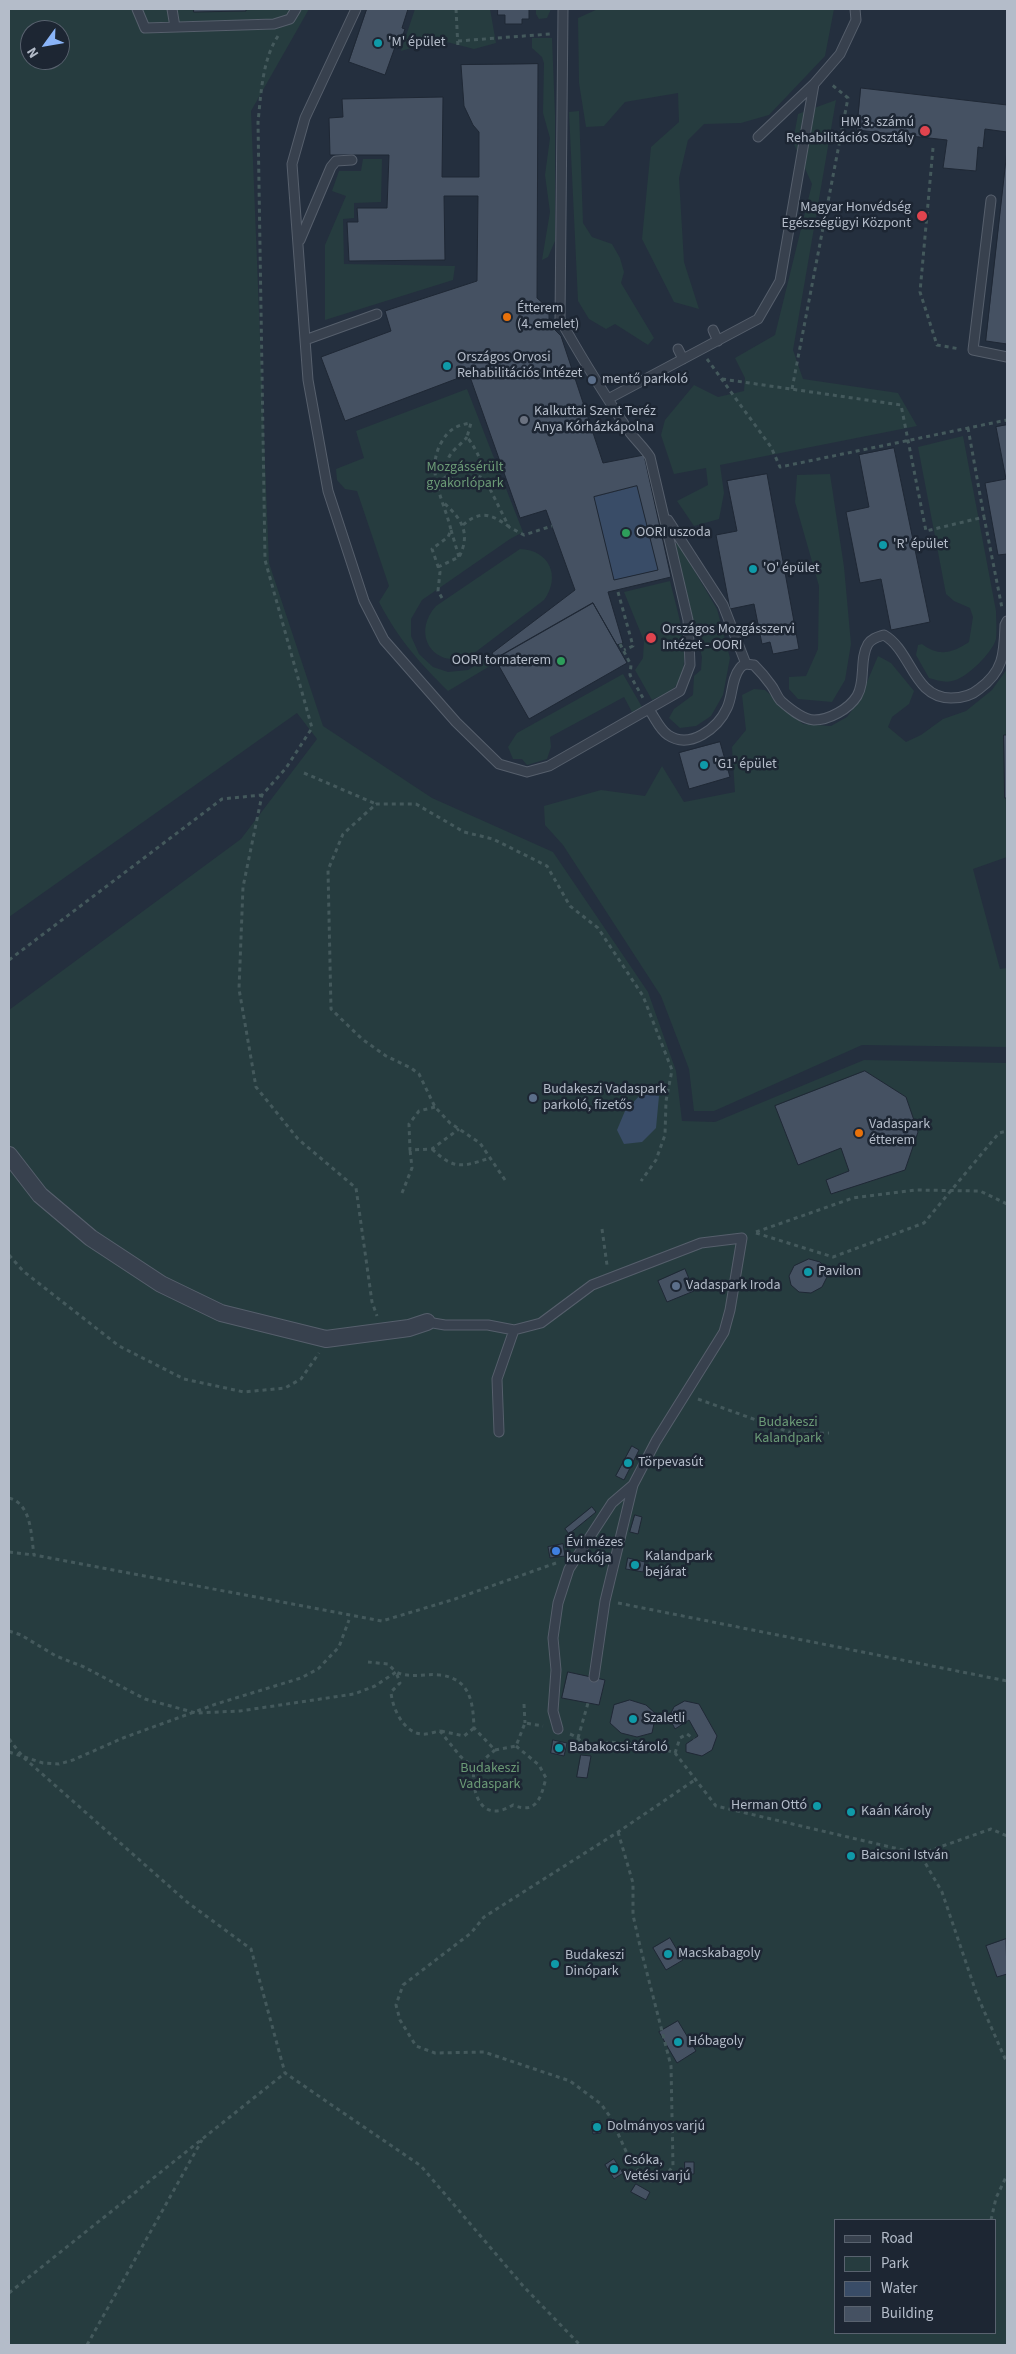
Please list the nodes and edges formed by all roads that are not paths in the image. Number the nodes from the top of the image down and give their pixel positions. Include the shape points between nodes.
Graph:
1 (137, 9) edge
2 (172, 9) edge
3 (296, 9) edge
4 (356, 9) edge
5 (563, 9) edge
6 (855, 9) edge
7 (862, 9) edge
8 (856, 20) junction
9 (175, 27) junction
10 (814, 84) junction
11 (758, 138) dead end
12 (352, 160) dead end
13 (991, 200) dead end
14 (299, 243) junction
15 (376, 314) dead end
16 (713, 330) dead end
17 (305, 340) junction
18 (718, 341) junction
19 (678, 350) dead end
20 (1007, 357) edge
21 (683, 359) junction
22 (608, 399) junction
23 (664, 514) junction
24 (1006, 623) edge
25 (746, 664) junction
26 (650, 711) junction
27 (9, 1155) edge
28 (427, 1322) joint
29 (514, 1330) junction
30 (499, 1432) dead end
31 (633, 1485) junction
32 (594, 1677) dead end
33 (558, 1729) road end

1 - 9 lane via 145,28
2 - 9 lane
3 - 9 lane via 290,19 274,24
4 - 14 lane via 305,118 292,164
5 - 22 lane via 560,319
6 - 8 lane
7 - 8 lane
8 - 10 lane via 840,54
10 - 11 lane
10 - 18 lane via 780,281 758,319
12 - 14 lane via 336,161 331,167
13 - 20 lane via 973,350
14 - 17 lane
15 - 17 lane
16 - 18 lane
17 - 26 lane via 308,380 328,491 364,601 384,640 456,722 499,764 527,772 549,766
18 - 21 lane
19 - 21 lane
21 - 22 lane
22 - 23 lane via 650,457
23 - 25 lane via 723,605
23 - 26 lane via 688,620 690,664 680,691
24 - 25 lane via 1004,656 994,676 972,694 952,698 932,694 922,685 893,640 884,635 869,643 857,697 843,711 814,720 800,715 779,700 754,665
25 - 26 lane via 735,678 728,707 720,722 700,736 678,739 667,735
27 - 28 street via 40,1195 91,1238 161,1284 220,1313 326,1339 409,1328
28 - 29 lane via 488,1325
29 - 30 lane via 497,1379
29 - 31 lane via 542,1323 592,1285 609,1278 701,1243 742,1238 724,1332 656,1441
31 - 32 lane via 606,1601
31 - 33 lane via 612,1503 574,1561 558,1602 553,1638 556,1670 553,1711

